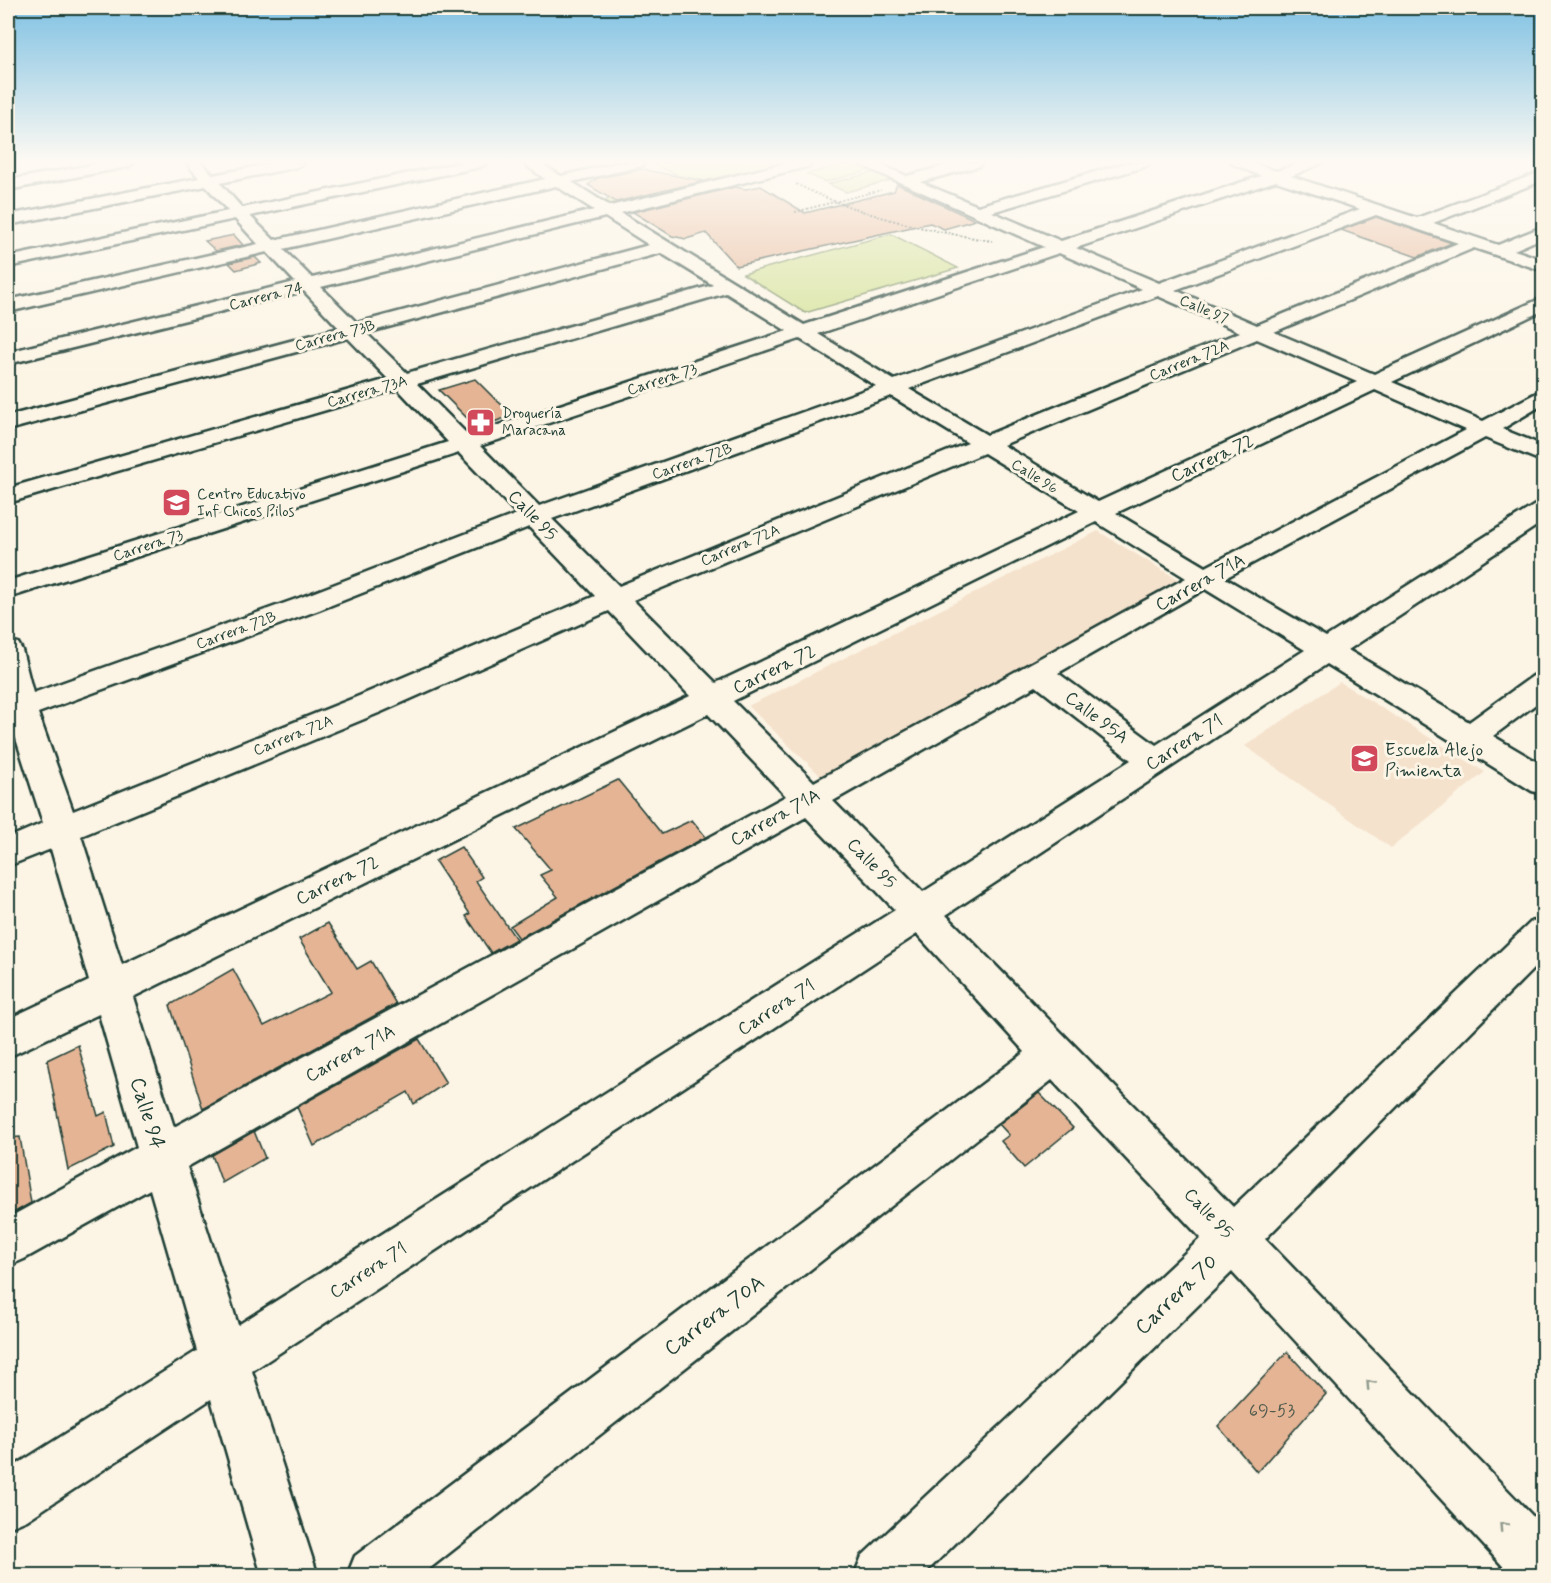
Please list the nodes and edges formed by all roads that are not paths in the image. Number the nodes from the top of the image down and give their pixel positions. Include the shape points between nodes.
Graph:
1 (121, 237) edge
2 (263, 237) edge
3 (304, 237) edge
4 (509, 237) edge
5 (648, 237) edge
6 (1036, 237) edge
7 (1092, 237) edge
8 (1302, 237) edge
9 (1459, 237) edge
10 (1521, 237) edge
11 (271, 244) junction
12 (1486, 246) junction
13 (662, 247) junction
14 (1061, 247) junction
15 (8, 261) edge
16 (1544, 266) edge
17 (311, 285) junction
18 (727, 287) junction
19 (1160, 290) junction
20 (1544, 303) edge
21 (8, 306) edge
22 (353, 331) junction
23 (803, 332) junction
24 (1257, 332) junction
25 (8, 358) edge
26 (401, 381) junction
27 (1374, 382) junction
28 (893, 386) junction
29 (1544, 395) edge
30 (8, 423) edge
31 (1485, 430) junction
32 (464, 444) junction
33 (984, 444) junction
34 (1544, 455) edge
35 (8, 496) edge
36 (1544, 510) edge
37 (1095, 513) junction
38 (535, 516) junction
39 (1206, 578) junction
40 (8, 590) edge
41 (614, 598) junction
42 (1327, 648) junction
43 (8, 650) edge
44 (1039, 674) junction
45 (1544, 683) edge
46 (712, 699) junction
47 (14, 711) edge
48 (1470, 737) junction
49 (1155, 760) junction
50 (1544, 782) edge
51 (809, 798) junction
52 (62, 829) junction
53 (8, 852) edge
54 (921, 914) junction
55 (1544, 933) edge
56 (110, 988) junction
57 (8, 1039) edge
58 (1054, 1054) junction
59 (162, 1157) junction
60 (1233, 1239) junction
61 (8, 1243) edge
62 (225, 1362) junction
63 (8, 1502) edge
64 (1544, 1569) edge
65 (290, 1575) edge
66 (375, 1575) edge
67 (882, 1575) edge

1 - 15 street
2 - 11 street, Calle 95
3 - 11 street
4 - 17 street, Carrera 74
5 - 13 street, Calle 96
6 - 14 street, Calle 97
7 - 14 street, Carrera 73
8 - 19 street, Carrera 72B
9 - 12 street
10 - 12 street, Carrera 72A
11 - 17 street, Calle 95
11 - 21 street
12 - 16 street
12 - 24 street, Carrera 72A
13 - 18 street, Calle 96
13 - 22 street, Carrera 73B
14 - 19 street, Calle 97
14 - 23 street, Carrera 73
17 - 22 street, Calle 95
17 - 25 street, Carrera 74
18 - 23 street, Calle 96
18 - 26 street, Carrera 73A
19 - 24 street, Calle 97
19 - 28 street, Carrera 72B
20 - 27 street, Carrera 72
22 - 26 street, Calle 95
22 - 30 street, Carrera 73B
23 - 28 street, Calle 96
23 - 32 street, Carrera 73
24 - 27 street, Calle 97
24 - 33 street, Carrera 72A
26 - 32 street, Calle 95
26 - 35 street, Carrera 73A
27 - 31 street, Calle 97
27 - 37 street, Carrera 72
28 - 33 street, Calle 96
28 - 38 street, Carrera 72B
29 - 31 street, Carrera 71A
31 - 34 street, Calle 97
31 - 39 street, Carrera 71A
32 - 38 street, Calle 95
32 - 40 street, Carrera 73
33 - 37 street, Calle 96
33 - 41 street, Carrera 72A
36 - 42 street, Carrera 71
37 - 39 street, Calle 96
37 - 46 street, Carrera 72
38 - 41 street, Calle 95
38 - 47 street, Carrera 72B via 309,604
39 - 42 street, Calle 96
39 - 44 street, Carrera 71A
41 - 46 street, Calle 95
41 - 52 street, Carrera 72A via 370,704
42 - 48 street, Calle 96
42 - 49 street, Carrera 71
43 - 47 street, Calle 94
44 - 49 street, Calle 95A
44 - 51 street, Carrera 71A
45 - 48 street
46 - 51 street, Calle 95
46 - 56 street, Carrera 72
47 - 52 street, Calle 94
48 - 50 street, Calle 96
49 - 54 street, Carrera 71
51 - 54 street, Calle 95
51 - 59 street, Carrera 71A
52 - 53 street, Carrera 72A
52 - 56 street, Calle 94
54 - 58 street, Calle 95
54 - 62 street, Carrera 71
55 - 60 street, Carrera 70
56 - 57 street, Carrera 72
56 - 59 street, Calle 94
58 - 60 street, Calle 95
58 - 66 street, Carrera 70A
59 - 61 street, Carrera 71A
59 - 62 street, Calle 94
64 -> 60 street, Calle 95
60 - 67 street, Carrera 70
62 - 63 street, Carrera 71
62 - 65 street, Calle 94

